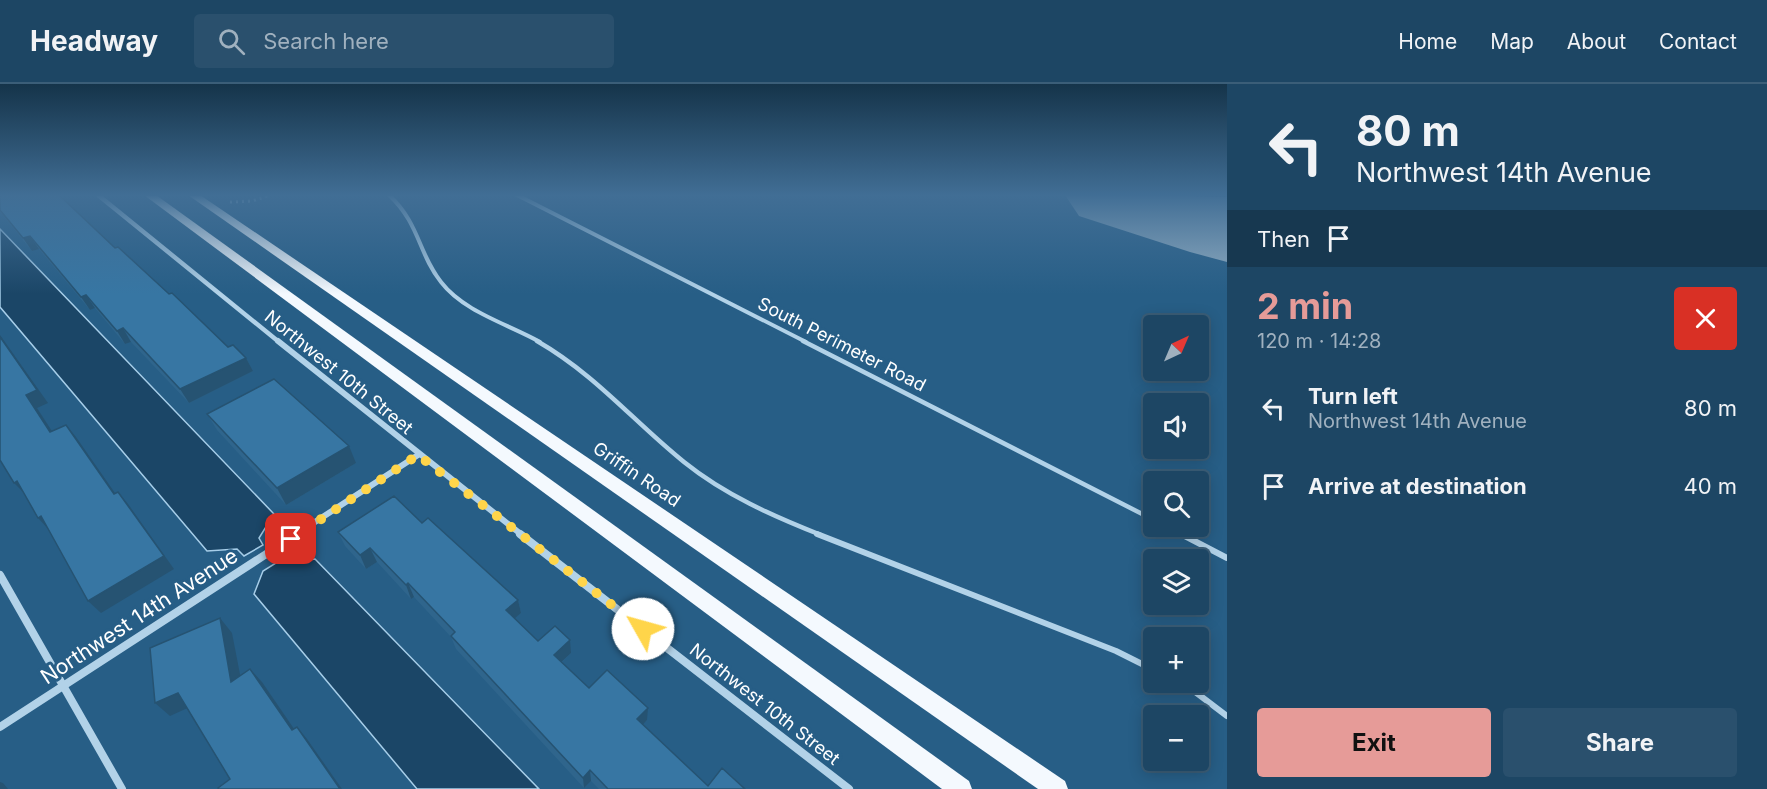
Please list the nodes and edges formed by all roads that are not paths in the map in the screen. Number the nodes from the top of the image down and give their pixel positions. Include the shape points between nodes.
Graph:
1 (138, 228) edge
2 (194, 228) edge
3 (239, 228) edge
4 (416, 228) edge
5 (581, 228) edge
6 (418, 455) junction
7 (1143, 514) edge
8 (1187, 537) edge
9 (1227, 558) edge
10 (0, 575) edge
11 (1143, 664) edge
12 (63, 686) junction
13 (1197, 693) edge
14 (1227, 716) edge
15 (0, 727) edge
16 (122, 789) edge
17 (849, 789) edge
18 (961, 789) edge
19 (1057, 789) edge

1 - 6 street, Northwest 10th Street
2 - 18 main road
3 - 19 main road, Griffin Road
4 - 11 lane via 428,263 450,292 581,369 702,476 743,500 822,536
5 - 7 lane, South Perimeter Road
6 - 12 street, Northwest 14th Avenue
6 - 17 street, Northwest 10th Street
8 - 9 lane
10 - 12 street
12 - 15 street, Northwest 14th Avenue
12 - 16 street
13 - 14 lane

